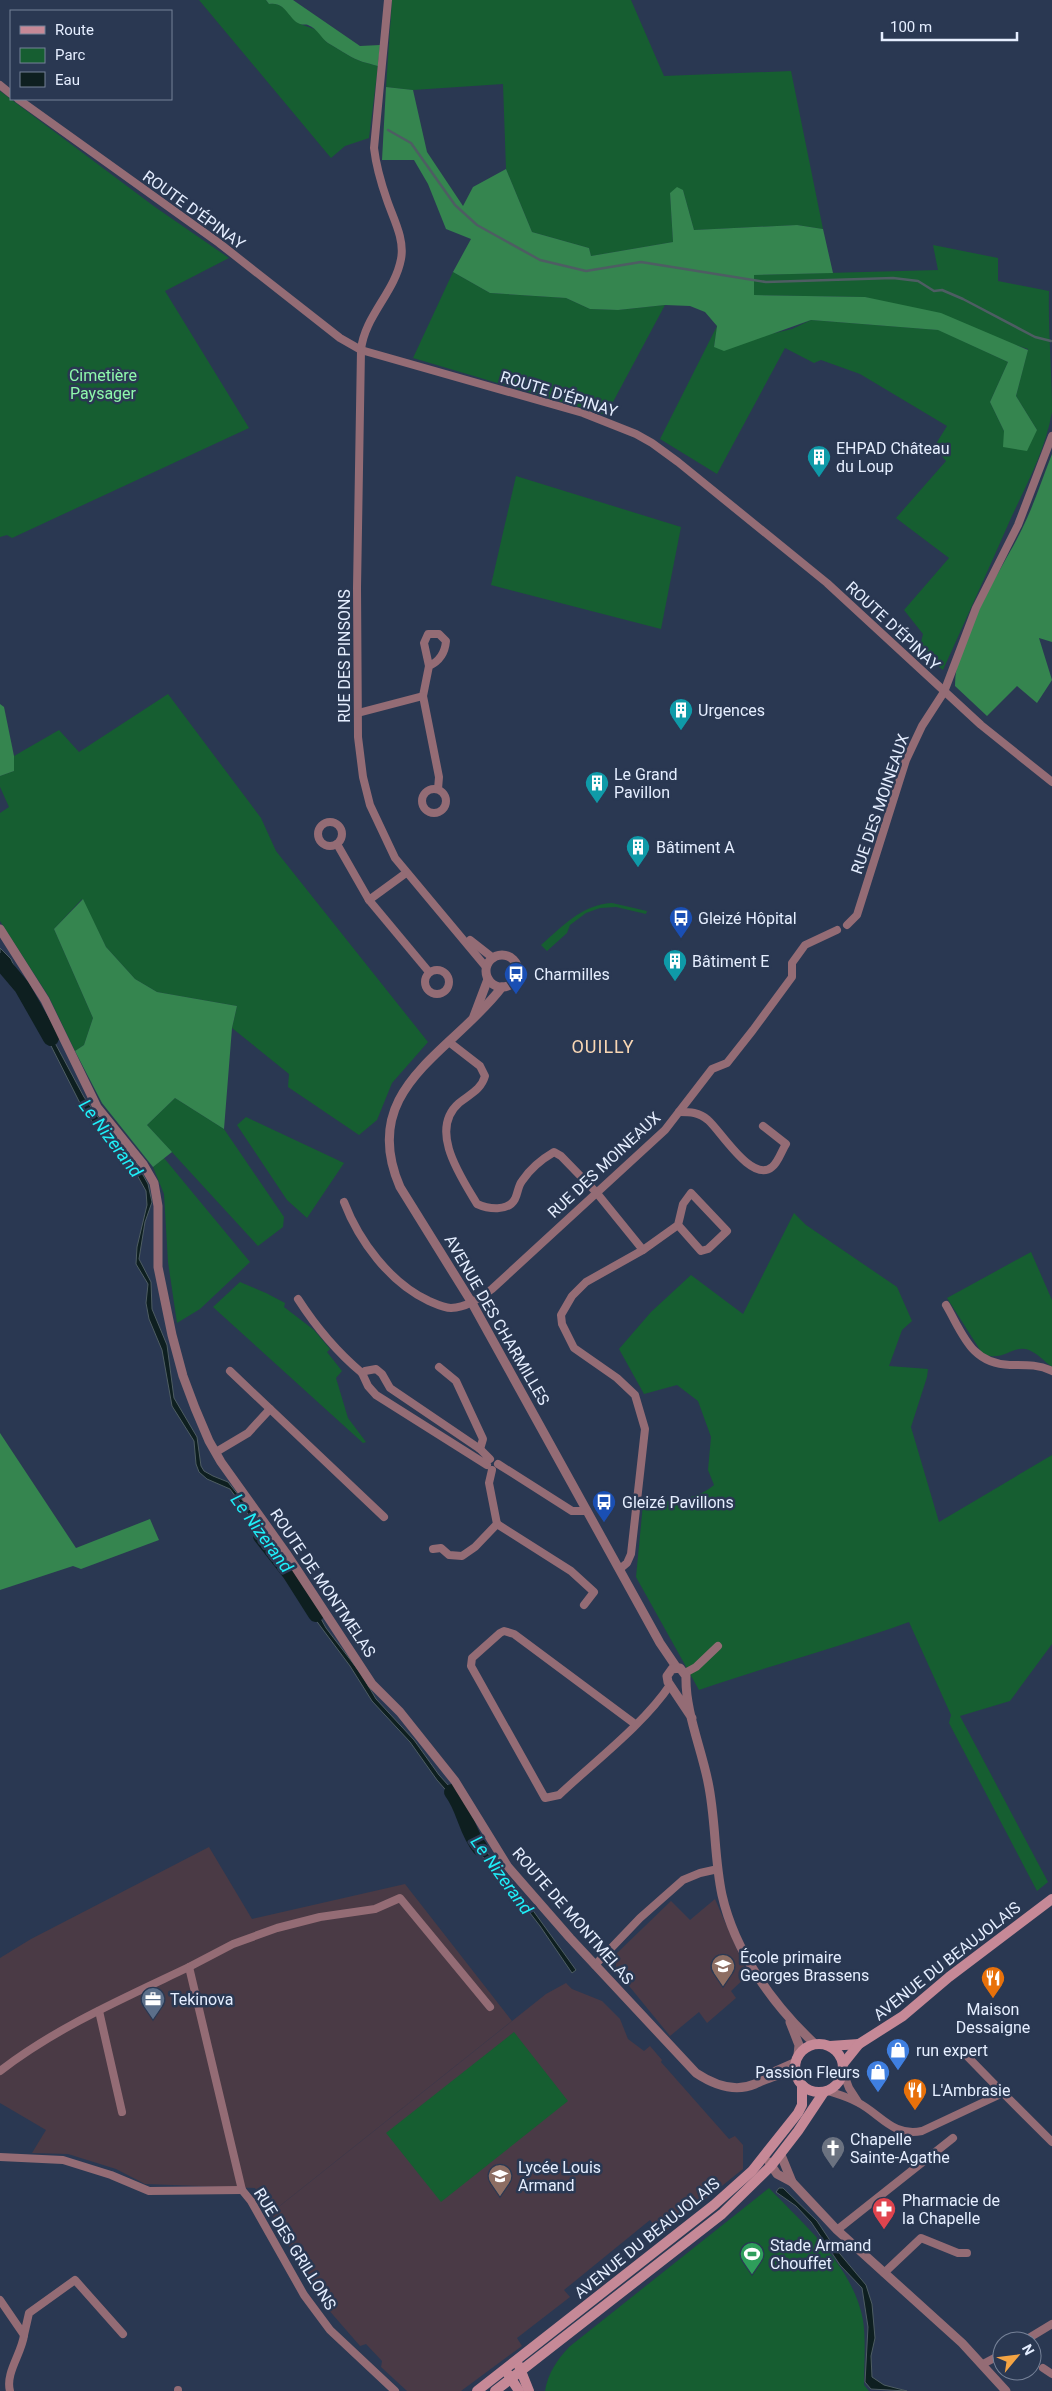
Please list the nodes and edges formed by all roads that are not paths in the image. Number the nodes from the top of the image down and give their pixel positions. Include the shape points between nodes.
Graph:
1 (388, 0) edge
2 (0, 85) edge
3 (10, 93) edge
4 (19, 100) edge
5 (361, 350) junction
6 (1052, 436) edge
7 (429, 666) dead end
8 (944, 692) junction
9 (423, 696) junction
10 (358, 713) junction
11 (1052, 782) edge
12 (438, 789) dead end
13 (337, 844) dead end
14 (406, 873) junction
15 (369, 900) junction
16 (846, 924) dead end
17 (0, 929) edge
18 (837, 930) dead end
19 (458, 931) junction
20 (493, 958) junction
21 (486, 967) junction
22 (429, 972) dead end
23 (488, 979) junction
24 (502, 987) junction
25 (471, 1024) junction
26 (449, 1042) junction
27 (679, 1112) junction
28 (763, 1126) dead end
29 (596, 1192) junction
30 (344, 1202) dead end
31 (678, 1225) junction
32 (643, 1250) junction
33 (298, 1299) dead end
34 (472, 1303) junction
35 (946, 1305) dead end
36 (438, 1367) dead end
37 (230, 1371) dead end
38 (1052, 1371) edge
39 (362, 1374) junction
40 (270, 1409) junction
41 (480, 1449) junction
42 (216, 1452) junction
43 (492, 1464) junction
44 (587, 1510) junction
45 (384, 1517) dead end
46 (497, 1524) junction
47 (433, 1549) dead end
48 (621, 1568) junction
49 (584, 1605) dead end
50 (660, 1643) junction
51 (718, 1646) dead end
52 (669, 1672) junction
53 (683, 1675) junction
54 (672, 1686) junction
55 (692, 1718) junction
56 (635, 1724) junction
57 (718, 1869) junction
58 (1052, 1899) edge
59 (595, 1965) junction
60 (189, 1968) junction
61 (490, 2007) dead end
62 (99, 2011) junction
63 (787, 2015) junction
64 (815, 2044) junction
65 (859, 2044) junction
66 (830, 2046) junction
67 (963, 2052) dead end
68 (797, 2059) junction
69 (843, 2068) junction
70 (0, 2071) edge
71 (796, 2075) junction
72 (758, 2082) junction
73 (802, 2085) junction
74 (826, 2091) junction
75 (1003, 2093) junction
76 (858, 2102) junction
77 (122, 2112) dead end
78 (952, 2138) dead end
79 (1052, 2142) edge
80 (781, 2155) junction
81 (765, 2156) junction
82 (0, 2157) edge
83 (765, 2172) junction
84 (792, 2182) junction
85 (242, 2190) junction
86 (837, 2230) junction
87 (967, 2253) dead end
88 (884, 2273) junction
89 (0, 2300) edge
90 (1052, 2324) edge
91 (1040, 2331) edge
92 (123, 2334) dead end
93 (24, 2335) junction
94 (992, 2359) edge
95 (983, 2364) junction
96 (518, 2366) junction
97 (1043, 2368) dead end
98 (508, 2374) junction
99 (1052, 2374) edge
100 (10, 2391) edge
101 (395, 2391) edge
102 (477, 2391) edge
103 (495, 2391) edge
104 (519, 2391) edge
105 (529, 2391) edge
106 (1006, 2391) edge

1 - 5 street, RUE DES PINSONS via 374,148 402,252 396,274 367,330
2 - 3 street
4 - 5 street, ROUTE D'ÉPINAY via 220,243 340,338
5 - 8 street, ROUTE D'ÉPINAY via 582,413 652,443 827,583
5 - 10 street, RUE DES PINSONS
6 - 8 street, RUE DES MOINEAUX via 1018,525 976,608
7 - 9 street
8 - 11 street, ROUTE D'ÉPINAY
8 - 16 street, RUE DES MOINEAUX via 922,726 906,760 857,915
9 - 10 street
9 - 12 street via 439,777
10 - 14 street, RUE DES PINSONS via 360,761 370,805 386,841
13 - 15 street
14 - 15 street
14 - 19 street, RUE DES PINSONS
15 - 22 street
17 - 42 street, ROUTE DE MONTMELAS via 46,1000 97,1107 143,1164 154,1183 158,1206 158,1266 166,1312 183,1376
18 - 27 street, RUE DES MOINEAUX via 805,945 792,963 792,977 753,1030 727,1062 712,1069
19 - 20 street, RUE DES PINSONS
19 - 21 street, RUE DES PINSONS
20 - 21 street
20 - 24 street via 508,956 517,966 516,980 510,986
21 - 23 street
23 - 24 street
23 - 25 street
24 - 25 street, AVENUE DES CHARMILLES
25 - 26 street, AVENUE DES CHARMILLES
26 - 29 street via 480,1066 485,1076 479,1088 451,1113 446,1125 446,1142 476,1204 488,1209 505,1207 515,1200 522,1180 543,1158 554,1152
26 - 34 street, AVENUE DES CHARMILLES via 419,1069 403,1091 393,1116 388,1144 391,1167 400,1187
27 - 28 street via 696,1113 708,1120 728,1145 753,1168 764,1170 772,1167 786,1144
27 - 29 street, RUE DES MOINEAUX via 665,1130
29 - 32 street
29 - 34 street, RUE DES MOINEAUX
30 - 34 street via 368,1246 400,1282 420,1296 449,1308
31 - 31 street via 683,1204 691,1193 727,1230 708,1249 701,1251
31 - 32 street
32 - 48 street via 586,1282 572,1296 561,1315 574,1348 635,1395 646,1429 631,1554 628,1563
33 - 39 street via 331,1344
34 - 44 street, AVENUE DES CHARMILLES
35 - 38 street via 974,1351 985,1361 1031,1364
36 - 41 street via 456,1381 482,1438
37 - 40 street
39 - 41 street via 376,1369 390,1388
39 - 43 street via 376,1395
40 - 42 street via 248,1433
40 - 45 street
41 - 43 street
42 - 59 street, ROUTE DE MONTMELAS via 372,1684 400,1712 451,1775 508,1867
43 - 44 street via 572,1510
43 - 46 street via 489,1482
44 - 48 street, AVENUE DES CHARMILLES
46 - 47 street via 475,1548 462,1556 449,1555 441,1548
46 - 49 street via 596,1590
48 - 50 street, AVENUE DES CHARMILLES
50 - 52 street, AVENUE DES CHARMILLES
50 - 53 street, AVENUE DES CHARMILLES
51 - 53 street
52 - 53 street
52 - 54 street, AVENUE DES CHARMILLES via 667,1679
53 - 54 street via 678,1687
53 - 55 street, AVENUE DES CHARMILLES
54 - 55 street, AVENUE DES CHARMILLES
54 - 56 street
55 - 57 street, AVENUE DES CHARMILLES via 710,1793
56 - 56 street via 559,1795 545,1798 470,1666 472,1658 500,1633 514,1634
57 - 59 street via 683,1880 640,1918
57 - 63 street, AVENUE DES CHARMILLES via 722,1895 742,1950
58 - 65 main road, AVENUE DU BEAUJOLAIS via 949,1977 904,2016
59 - 72 street, ROUTE DE MONTMELAS via 696,2073 722,2087 739,2088
60 - 61 street via 233,1944 277,1928 320,1917 375,1909 400,1898
60 - 62 street
60 - 85 street
62 - 70 street via 25,2052
62 - 77 street
63 - 64 street, AVENUE DES CHARMILLES
63 - 68 street, AVENUE DES CHARMILLES via 799,2045
64 - 66 main road
64 - 68 main road
65 - 66 main road, AVENUE DU BEAUJOLAIS
65 - 69 main road, AVENUE DU BEAUJOLAIS
66 - 69 main road via 836,2050
67 - 75 street
68 - 71 main road
68 - 72 street, ROUTE DE MONTMELAS
69 - 74 main road via 838,2084
69 - 76 street
71 - 72 street, ROUTE DE MONTMELAS via 778,2074
71 - 73 main road
73 - 74 main road via 812,2091
73 - 81 main road, AVENUE DU BEAUJOLAIS via 802,2105 798,2113
74 - 76 street
74 - 80 main road, AVENUE DU BEAUJOLAIS
75 - 76 street via 922,2131 910,2133 898,2130
75 - 79 street
78 - 86 street
80 - 83 main road, AVENUE DU BEAUJOLAIS
80 - 84 street
81 - 83 street
81 - 96 main road, AVENUE DU BEAUJOLAIS via 714,2206
82 - 85 street, RUE DES GRILLONS via 63,2160 149,2191
83 - 84 street
83 - 96 main road, AVENUE DU BEAUJOLAIS via 722,2214
84 - 86 street
85 - 101 street, RUE DES GRILLONS via 304,2295 330,2330
86 - 88 street
87 - 88 street via 958,2253 921,2238
88 - 95 street
89 - 93 street
90 - 91 street
92 - 93 street via 75,2280 29,2314
93 - 100 street via 12,2372
94 - 95 street
95 - 106 street
96 - 98 main road, AVENUE DU BEAUJOLAIS
96 - 105 main road
97 - 99 street
98 - 102 main road, AVENUE DU BEAUJOLAIS
98 - 103 main road, AVENUE DU BEAUJOLAIS
98 - 104 main road

